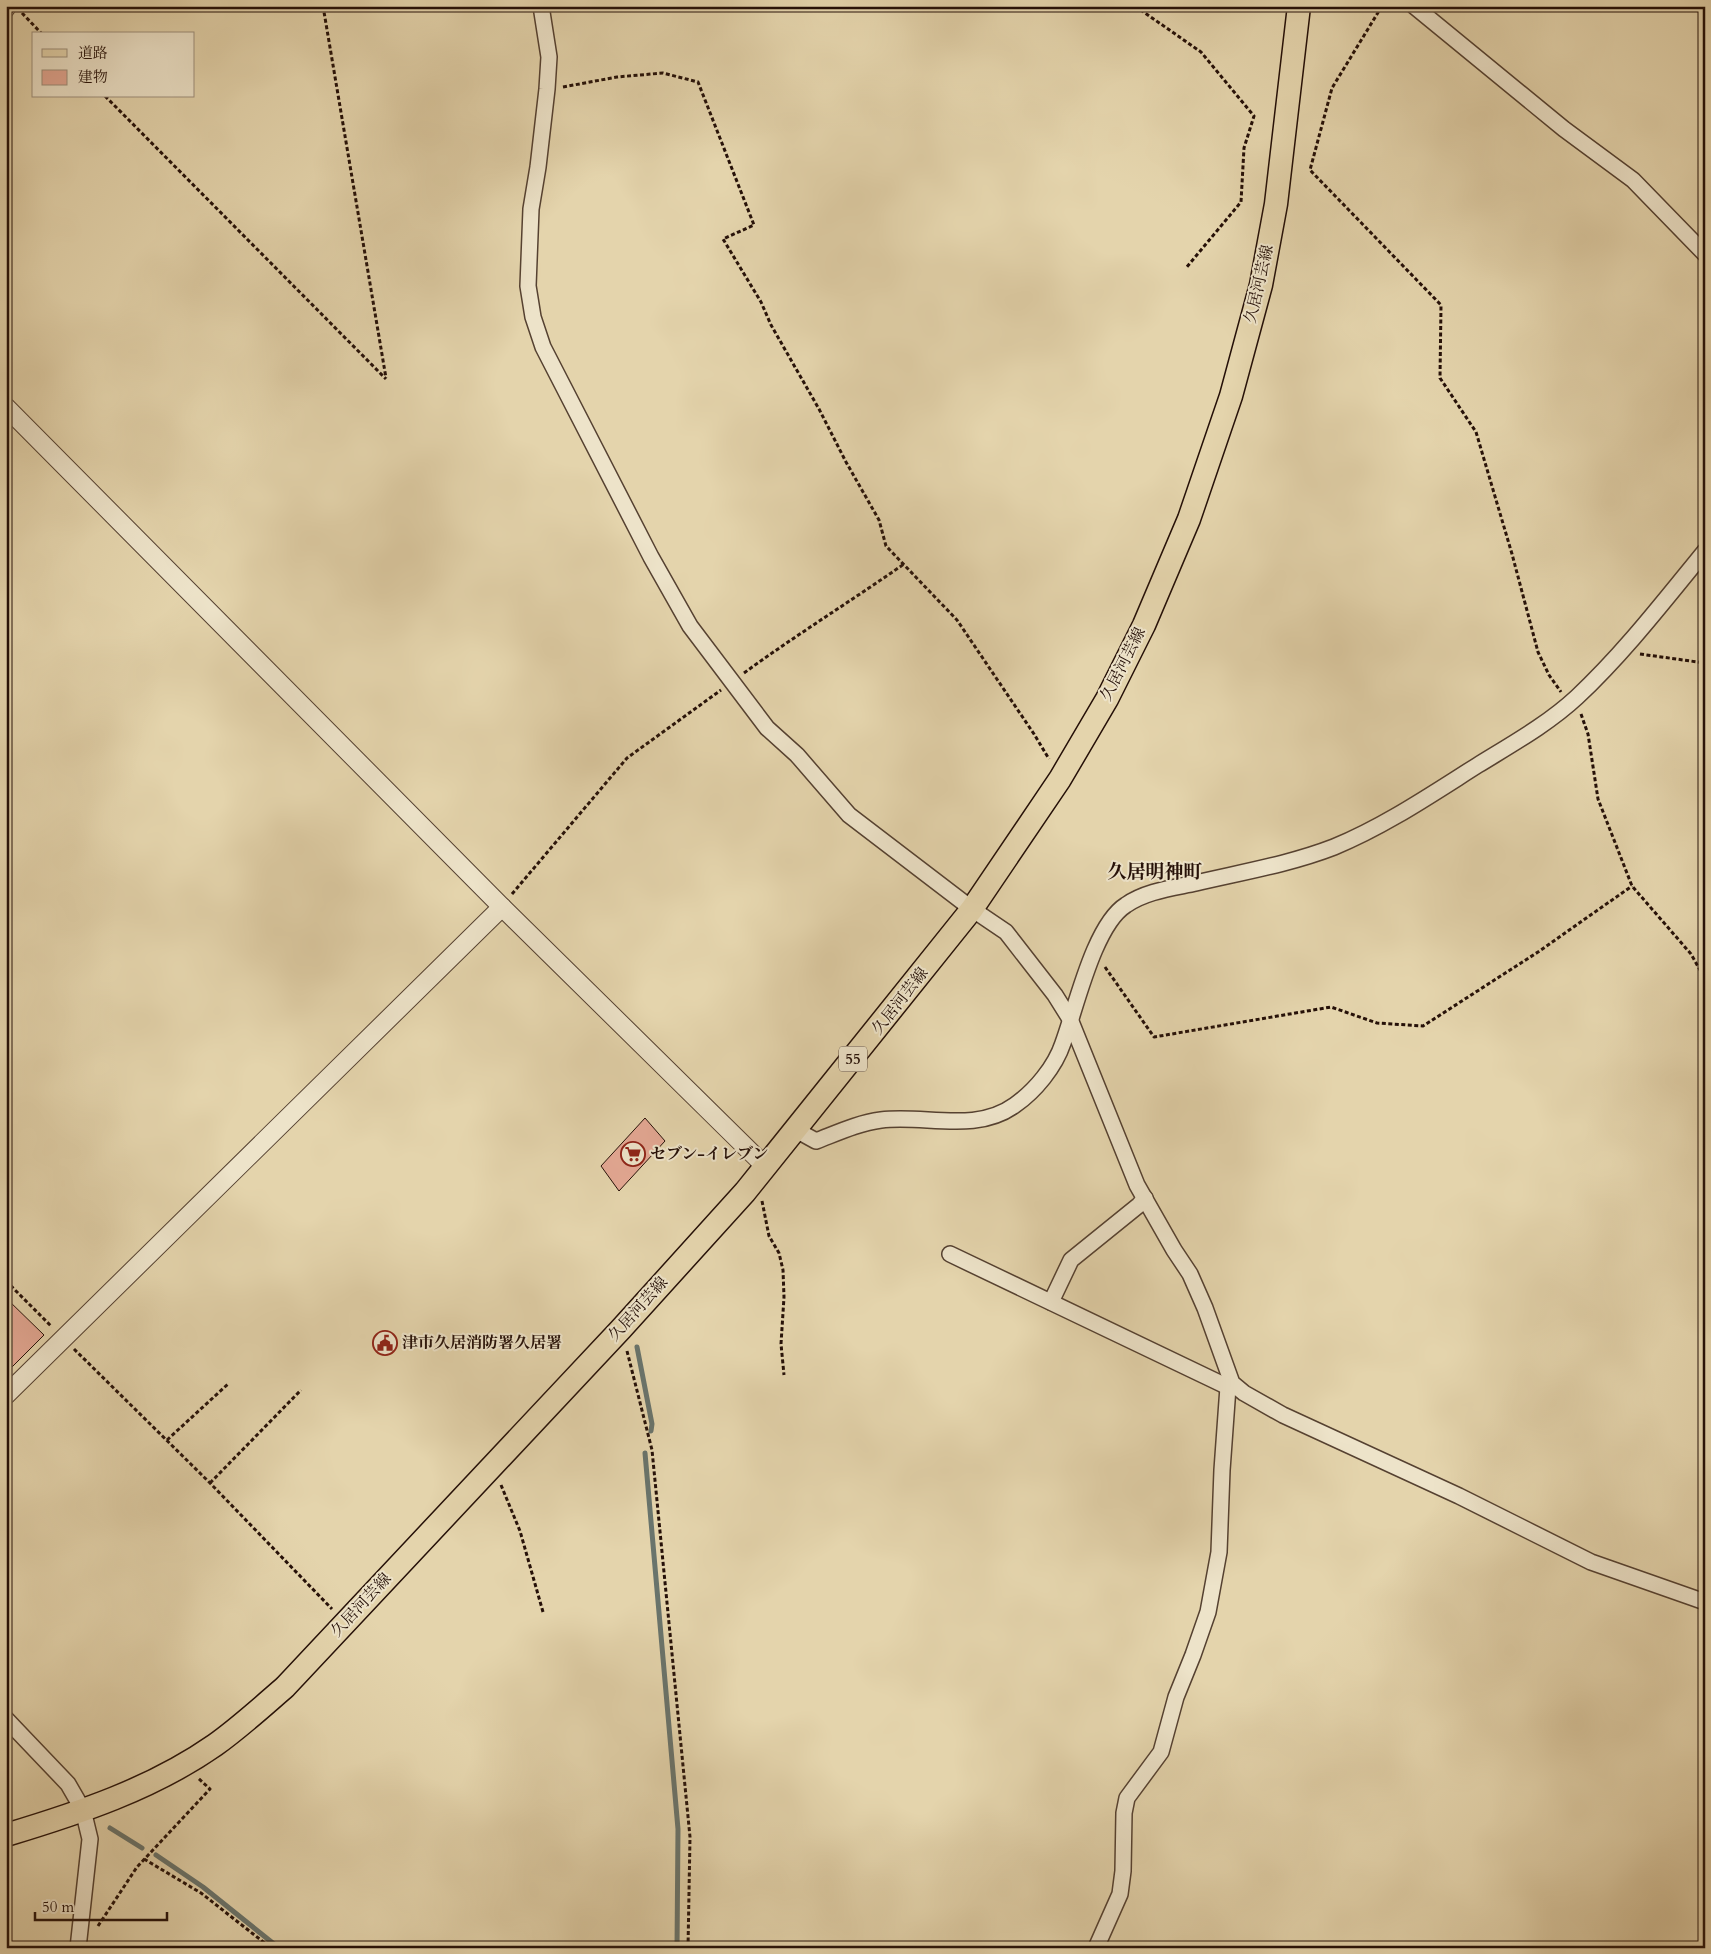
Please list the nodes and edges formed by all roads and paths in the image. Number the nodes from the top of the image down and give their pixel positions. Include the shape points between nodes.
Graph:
1 (15, 6) edge
2 (323, 6) edge
3 (541, 6) edge
4 (1135, 6) edge
5 (1299, 6) edge
6 (1382, 6) edge
7 (1414, 6) edge
8 (40, 32) edge
9 (547, 89) junction
10 (107, 98) edge
11 (1705, 254) edge
12 (1186, 268) dead end
13 (6, 407) edge
14 (1705, 551) edge
15 (904, 564) junction
16 (1622, 651) junction
17 (1705, 663) edge
18 (733, 681) junction
19 (1572, 702) junction
20 (1060, 779) junction
21 (1632, 886) junction
22 (502, 907) junction
23 (972, 910) junction
24 (1095, 952) junction
25 (1705, 979) edge
26 (1070, 1019) junction
27 (796, 1130) junction
28 (759, 1175) junction
29 (1144, 1198) junction
30 (950, 1254) dead end
31 (6, 1281) edge
32 (1051, 1302) junction
33 (621, 1329) junction
34 (63, 1338) junction
35 (784, 1375) dead end
36 (228, 1384) dead end
37 (1230, 1385) junction
38 (301, 1390) dead end
39 (6, 1395) edge
40 (166, 1440) junction
41 (493, 1465) junction
42 (210, 1483) junction
43 (1705, 1602) edge
44 (543, 1612) dead end
45 (345, 1622) junction
46 (6, 1719) edge
47 (182, 1765) junction
48 (83, 1810) junction
49 (6, 1835) edge
50 (144, 1859) junction
51 (94, 1932) dead end
52 (78, 1948) edge
53 (271, 1948) edge
54 (688, 1948) edge
55 (1096, 1948) edge

1 - 8 path
2 - 10 path via 386,379
3 - 9 street via 548,57
4 - 12 path via 1201,52 1254,116 1244,148 1240,202
5 - 20 main road, 久居河芸線 / 55 via 1276,204 1261,285 1232,396 1189,519 1144,625
6 - 19 path via 1332,88 1310,170 1441,305 1440,378 1476,432 1538,652 1549,675
7 - 11 street via 1564,129 1633,180
9 - 15 path via 663,73 698,82 754,225 723,239 761,302 879,520 886,546
9 - 18 street via 531,209 528,286 533,317 543,347 651,557 690,626
13 - 22 street
14 - 16 street
15 - 18 path
15 - 20 path via 956,620 1034,734
16 - 17 path
16 - 19 street
18 - 22 path via 628,758
18 - 23 street via 767,728 797,755 849,815
19 - 21 path via 1588,734 1598,799
19 - 24 street via 1434,793 1382,824 1336,846 1286,863 1165,890 1132,901 1109,921
20 - 23 main road, 久居河芸線 / 55
21 - 24 path via 1538,952 1423,1026 1377,1023 1331,1007 1154,1038
21 - 25 path via 1691,954
22 - 28 street
22 - 34 street
23 - 26 street via 1006,932
23 - 27 main road, 久居河芸線 / 55
24 - 26 street
26 - 27 street via 1063,1045 1043,1078 1015,1105 992,1117 949,1121 879,1120 816,1141
26 - 29 street
27 - 28 main road, 久居河芸線 / 55
28 - 33 main road, 久居河芸線 / 55
28 - 35 path via 769,1236 779,1253 783,1270 780,1344
29 - 32 street via 1071,1260
29 - 37 street via 1190,1274 1205,1308
30 - 32 street
31 - 34 path
32 - 37 street
33 - 41 main road, 久居河芸線 / 55
33 - 54 path via 652,1450 690,1838
34 - 39 street
34 - 40 path
36 - 40 path
37 - 43 street via 1283,1415 1591,1562
37 - 55 street via 1219,1552 1208,1612 1176,1697 1162,1752 1127,1798 1120,1894
38 - 42 path
40 - 42 path
41 - 44 path via 520,1531
41 - 45 main road, 久居河芸線 / 55
42 - 45 path
45 - 47 main road, 久居河芸線 / 55 via 285,1687 252,1716
46 - 48 street via 68,1784
47 - 48 main road, 久居河芸線 / 55 via 138,1788
47 - 50 path via 210,1789
48 - 49 main road, 久居河芸線 / 55
48 - 52 street via 90,1839
50 - 51 path
50 - 53 path via 201,1893

